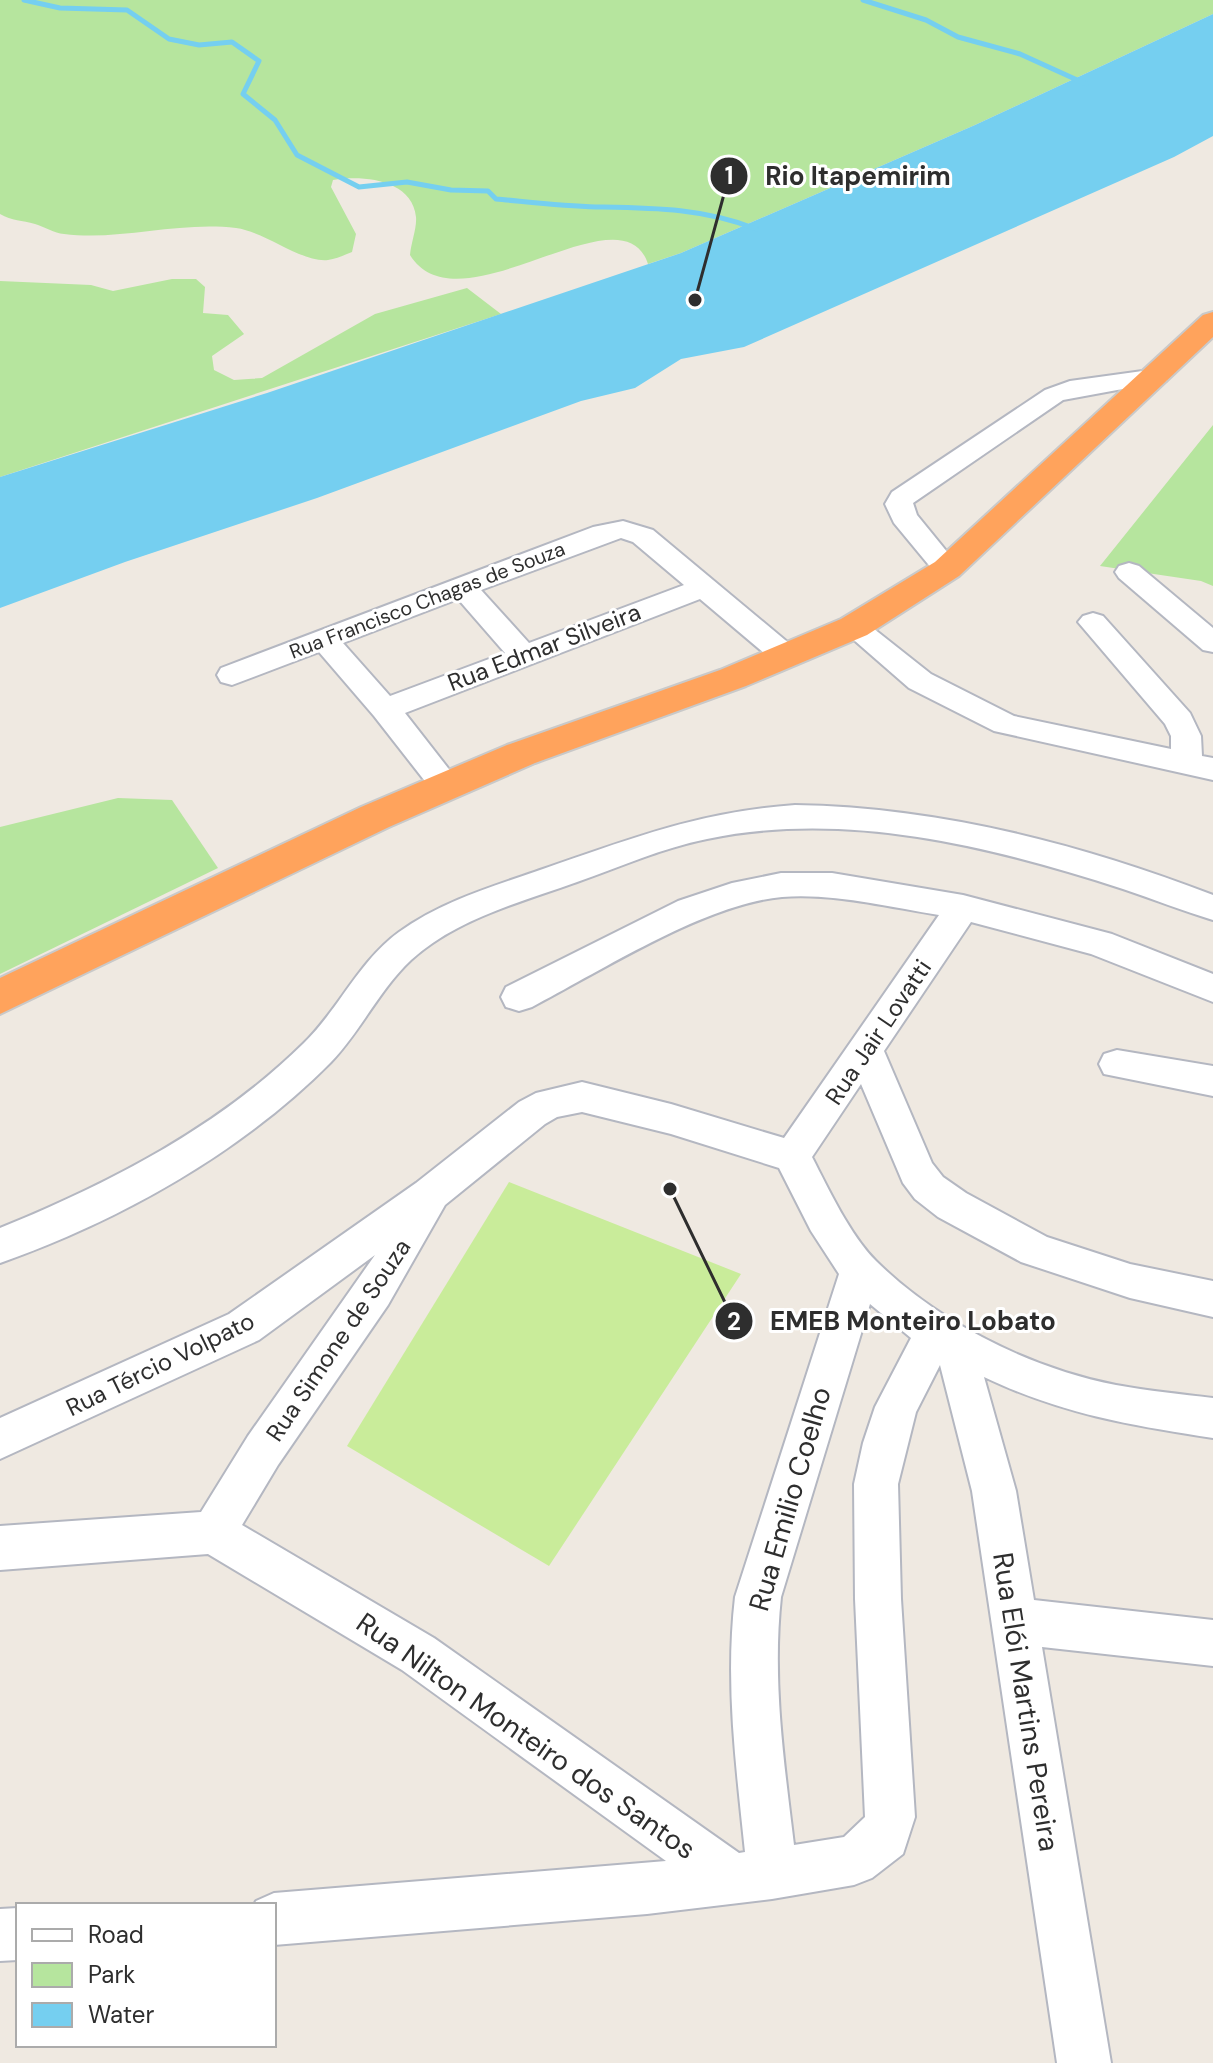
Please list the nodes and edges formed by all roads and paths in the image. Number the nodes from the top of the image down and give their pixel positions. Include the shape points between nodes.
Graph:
1 (1213, 321) edge
2 (1157, 376) junction
3 (947, 569) junction
4 (1129, 572) dead end
5 (462, 586) junction
6 (705, 587) junction
7 (1093, 622) dead end
8 (854, 627) junction
9 (324, 640) junction
10 (1213, 643) edge
11 (522, 654) junction
12 (787, 657) junction
13 (232, 675) dead end
14 (385, 709) junction
15 (1200, 765) edge
16 (446, 786) junction
17 (963, 907) junction
18 (1213, 908) edge
19 (1213, 989) edge
20 (0, 997) edge
21 (519, 997) dead end
22 (866, 1052) junction
23 (1117, 1064) dead end
24 (1213, 1081) edge
25 (792, 1156) junction
26 (430, 1194) junction
27 (0, 1246) edge
28 (860, 1272) junction
29 (1213, 1299) edge
30 (945, 1339) junction
31 (1213, 1418) edge
32 (0, 1439) edge
33 (213, 1532) junction
34 (0, 1548) edge
35 (1014, 1621) junction
36 (1213, 1643) edge
37 (752, 1876) junction
38 (276, 1919) edge
39 (1084, 2063) edge

1 - 2 highway
2 - 3 highway
2 - 3 street via 1054,395 902,498 904,517
3 - 8 highway
4 - 10 street
5 - 6 street, Rua Francisco Chagas de Souza via 623,529 643,536
5 - 9 street, Rua Francisco Chagas de Souza
5 - 11 street
6 - 11 street, Rua Edmar Silveira
6 - 12 street
7 - 15 street via 1179,720
8 - 12 highway
8 - 15 street via 920,681 1005,724
9 - 13 street, Rua Francisco Chagas de Souza
9 - 14 street
11 - 14 street, Rua Edmar Silveira
12 - 16 highway
14 - 16 street
16 - 20 highway via 248,875
17 - 19 street via 1088,939
17 - 21 street via 832,885 781,885 690,910
17 - 22 street, Rua Jair Lovatti
18 - 27 street via 1081,864 908,822 804,817 675,835 438,924 381,970 331,1037 260,1103 163,1167 58,1223
22 - 25 street, Rua Jair Lovatti
22 - 29 street via 917,1172 952,1205 1035,1250 1130,1281
23 - 24 street
25 - 26 street, Rua Simone de Souza via 582,1097 532,1113
25 - 28 street
26 - 32 street, Rua Tércio Volpato via 244,1327
26 - 33 street, Rua Simone de Souza via 393,1264 269,1441
28 - 30 street
28 - 37 street, Rua Emilio Coelho via 758,1597 752,1637
30 - 31 street via 1034,1380 1115,1404
30 - 35 street, Rua Elói Martins Pereira via 994,1491
30 - 37 street via 896,1407 876,1484 890,1817 885,1836 854,1860
33 - 34 street
33 - 37 street, Rua Nilton Monteiro dos Santos via 418,1654
35 - 36 street
35 - 39 street, Rua Elói Martins Pereira
37 - 38 street

